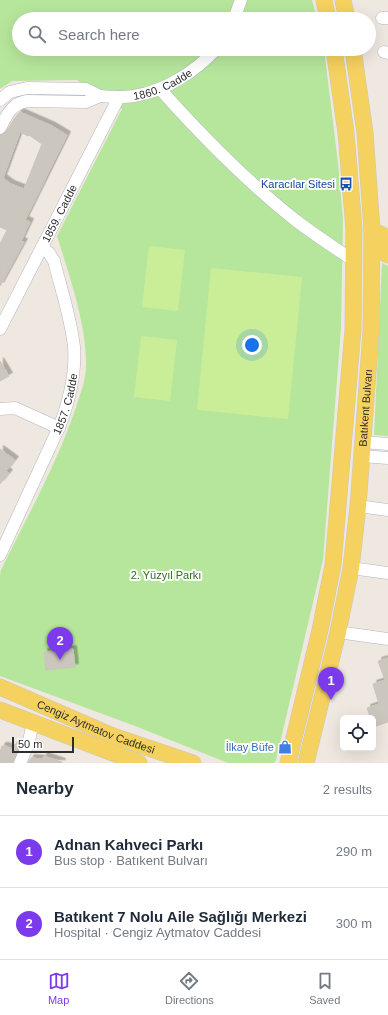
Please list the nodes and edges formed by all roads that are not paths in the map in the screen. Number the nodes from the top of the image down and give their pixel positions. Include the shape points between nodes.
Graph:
1 (241, 0) edge
2 (324, 0) edge
3 (343, 0) edge
4 (237, 12) edge
5 (327, 12) edge
6 (346, 12) edge
7 (208, 56) edge
8 (335, 56) edge
9 (354, 56) edge
10 (160, 89) junction
11 (100, 96) junction
12 (119, 97) junction
13 (0, 100) edge
14 (0, 128) edge
15 (42, 247) junction
16 (384, 247) edge
17 (354, 261) junction
18 (0, 328) edge
19 (0, 409) edge
20 (59, 428) junction
21 (388, 444) edge
22 (362, 449) junction
23 (388, 458) edge
24 (358, 506) junction
25 (388, 510) edge
26 (0, 555) edge
27 (351, 568) junction
28 (388, 573) edge
29 (338, 632) junction
30 (388, 639) edge
31 (0, 687) edge
32 (0, 710) edge
33 (33, 722) junction
34 (20, 763) edge
35 (140, 763) edge
36 (193, 763) edge
37 (288, 763) edge
38 (306, 763) edge

1 - 4 street
2 - 5 main road
3 - 6 main road
7 - 10 street, 1860. Cadde via 193,70
8 - 17 main road, Batıkent Bulvarı via 346,133
9 - 16 main road, Batıkent Bulvarı via 365,133 372,230
10 - 12 street, 1860. Cadde
10 - 17 street via 196,129 260,191 318,237
11 - 12 street, 1860. Cadde
11 - 13 street, 1860. Cadde via 86,89 27,88 15,90
11 - 14 street, 1860. Cadde via 86,102 22,102 9,110
12 - 15 street, 1859. Cadde
15 - 18 street, 1859. Cadde
15 - 20 street, 1857. Cadde via 54,261 74,348 69,395
16 - 22 main road, Batıkent Bulvarı via 371,332
17 - 37 main road, Batıkent Bulvarı via 353,330 333,565
19 - 20 street via 15,408
20 - 26 street, 1857. Cadde
21 - 22 street
22 - 23 street
22 - 24 main road, Batıkent Bulvarı
24 - 25 street
24 - 27 main road, Batıkent Bulvarı
27 - 28 street
27 - 29 main road, Batıkent Bulvarı
29 - 30 street
29 - 38 main road, Batıkent Bulvarı
31 - 36 main road, Cengiz Aytmatov Caddesi via 113,736
32 - 33 main road, Cengiz Aytmatov Caddesi
33 - 34 street
33 - 35 main road, Cengiz Aytmatov Caddesi

